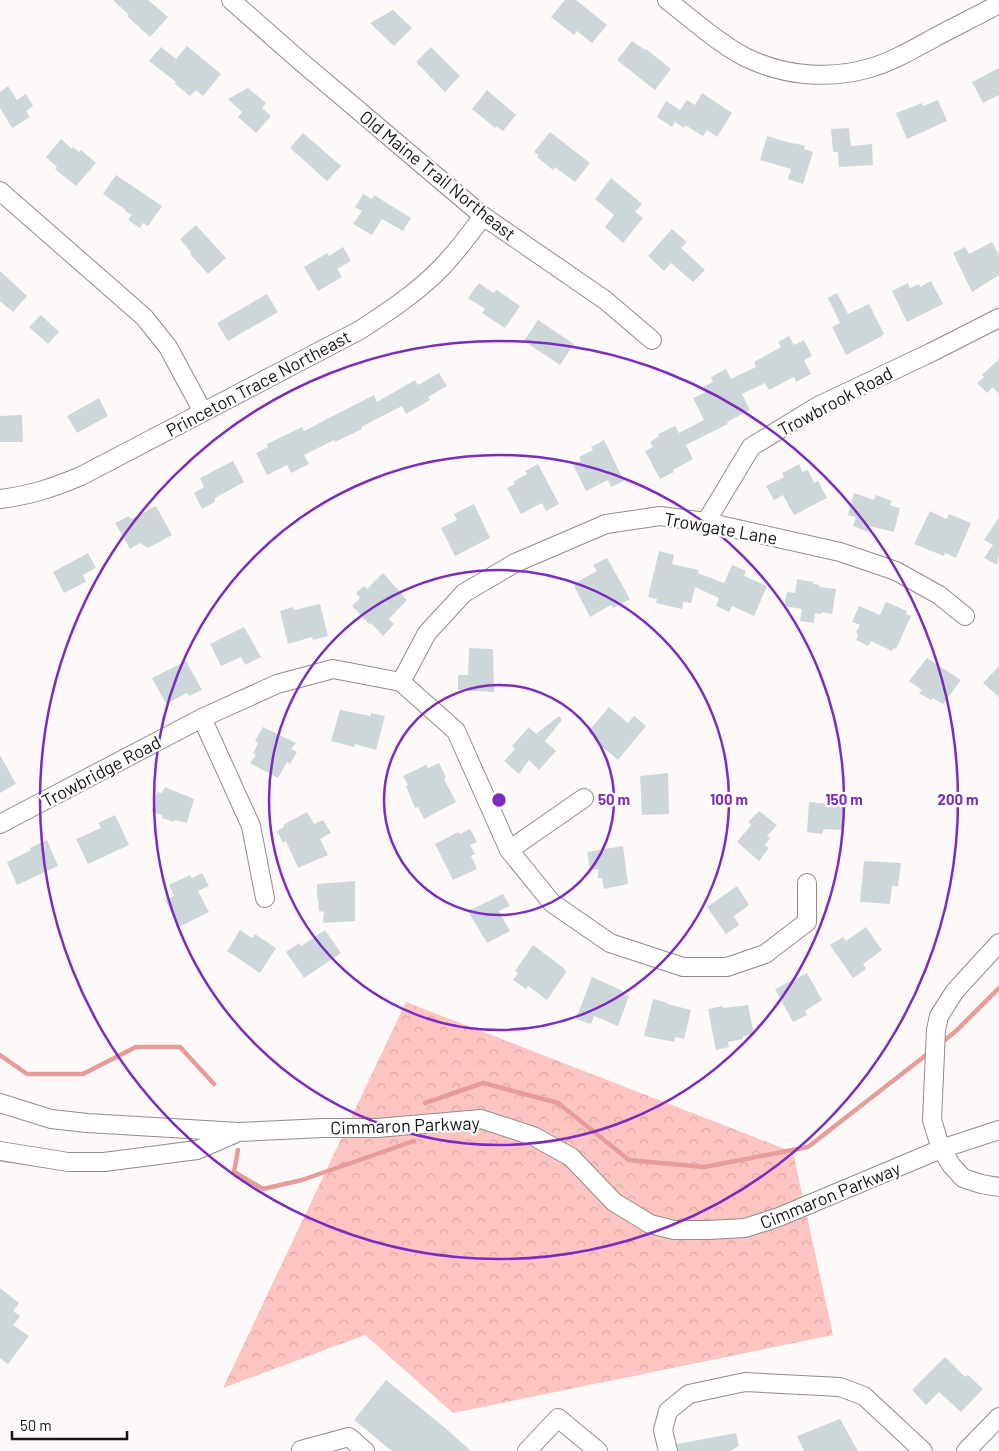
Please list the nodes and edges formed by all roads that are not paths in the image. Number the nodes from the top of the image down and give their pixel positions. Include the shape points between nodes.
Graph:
1 (231, 0) edge
2 (667, 0) edge
3 (999, 4) edge
4 (0, 191) edge
5 (483, 216) junction
6 (999, 318) edge
7 (652, 340) dead end
8 (203, 412) junction
9 (0, 498) edge
10 (706, 522) junction
11 (965, 616) dead end
12 (401, 682) junction
13 (202, 718) junction
14 (584, 798) dead end
15 (0, 824) edge
16 (509, 850) junction
17 (807, 883) dead end
18 (265, 898) dead end
19 (999, 943) edge
20 (0, 1104) edge
21 (999, 1130) edge
22 (239, 1132) junction
23 (941, 1149) junction
24 (0, 1151) edge
25 (999, 1187) edge
26 (999, 1417) edge
27 (301, 1451) edge
28 (364, 1451) edge
29 (527, 1451) edge
30 (598, 1451) edge
31 (668, 1451) edge
32 (923, 1451) edge
33 (966, 1451) edge

1 - 5 street, Old Maine Trail Northeast
2 - 3 street via 746,58 793,73 819,75 871,68
4 - 8 street via 144,317 168,347
5 - 7 street, Old Maine Trail Northeast via 605,300
5 - 8 street, Princeton Trace Northeast via 442,267 391,310 360,330
6 - 10 street, Trowbrook Road via 818,406 751,447
8 - 9 street, Princeton Trace Northeast via 81,476 48,489
10 - 11 street, Trowgate Lane via 840,552 896,571 939,595
10 - 12 street, Trowgate Lane via 660,516 606,524 515,563 464,593 427,633
12 - 13 street, Trowbridge Road via 332,669 277,684
12 - 16 street via 456,731
13 - 15 street, Trowbridge Road
13 - 18 street via 251,826
14 - 16 street
16 - 17 street via 552,903 610,943 683,967 727,967 765,954 808,922
19 - 23 street via 955,991 939,1016 932,1120
20 - 22 street, Cimmaron Parkway via 51,1119
21 - 23 street, Cimmaron Parkway
22 - 23 street, Cimmaron Parkway via 377,1128 481,1119 533,1136 571,1157 614,1202 650,1224 674,1230 745,1228 778,1218
22 - 24 street, Cimmaron Parkway via 197,1150 104,1162 68,1162
23 - 25 street via 963,1178
26 - 33 street
27 - 28 street via 349,1437
29 - 30 street via 558,1418
31 - 32 street via 663,1430 668,1411 689,1394 745,1382 840,1387 864,1396

